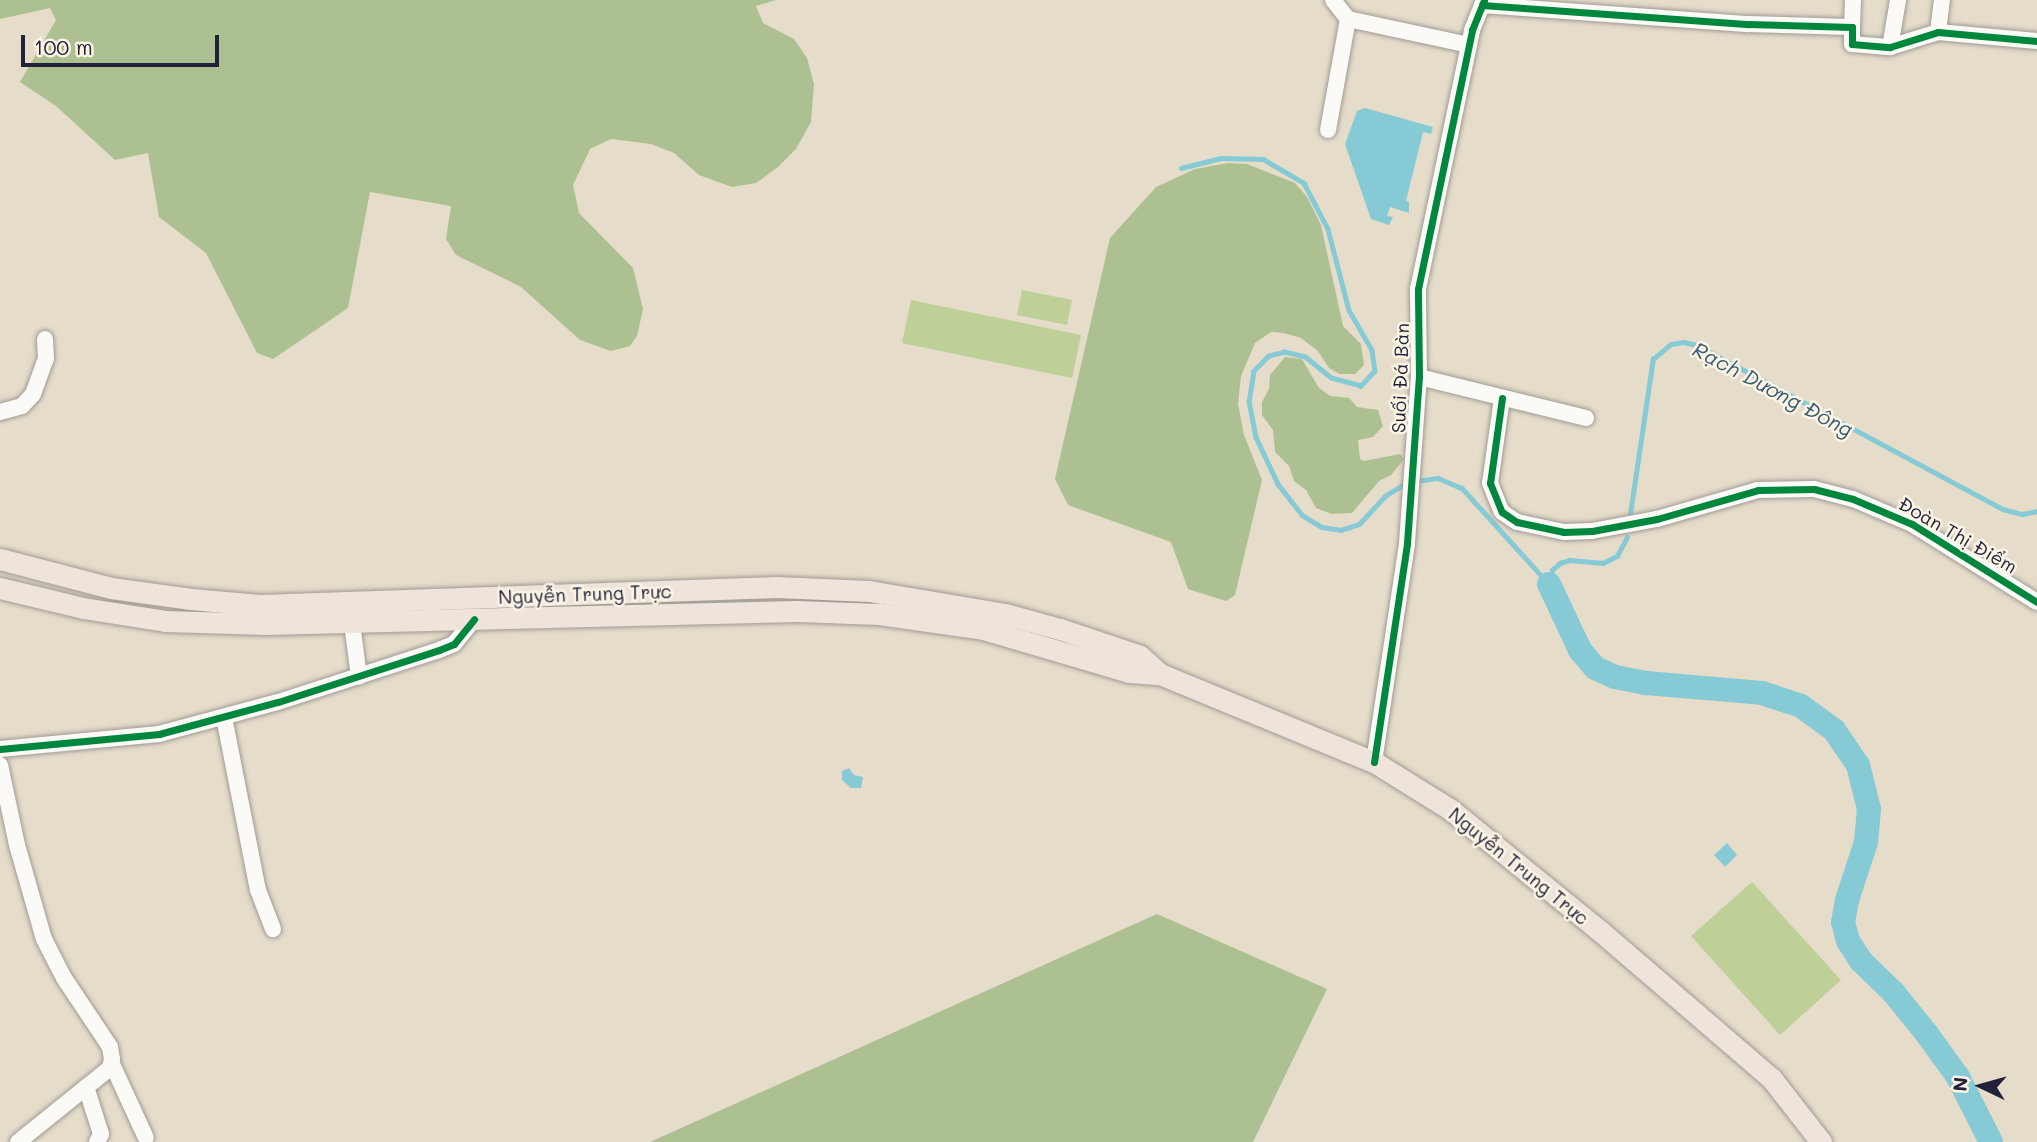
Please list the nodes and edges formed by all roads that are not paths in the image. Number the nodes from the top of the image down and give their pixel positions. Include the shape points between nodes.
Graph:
1 (1333, 0) edge
2 (1853, 0) edge
3 (1898, 0) edge
4 (1942, 0) edge
5 (1483, 2) edge
6 (1348, 19) junction
7 (1852, 27) junction
8 (1938, 32) junction
9 (2037, 41) edge
10 (1469, 45) junction
11 (1890, 47) junction
12 (1328, 130) dead end
13 (45, 339) dead end
14 (1419, 377) junction
15 (1502, 398) junction
16 (0, 412) edge
17 (1586, 418) dead end
18 (0, 559) edge
19 (0, 588) edge
20 (2037, 602) edge
21 (349, 612) junction
22 (474, 620) junction
23 (1160, 674) junction
24 (359, 677) junction
25 (224, 717) junction
26 (0, 749) edge
27 (1374, 762) junction
28 (0, 765) edge
29 (273, 929) dead end
30 (112, 1064) junction
31 (86, 1087) junction
32 (146, 1138) dead end
33 (18, 1142) edge
34 (97, 1142) edge
35 (1821, 1142) edge

1 - 6 street
2 - 7 street
3 - 11 street
4 - 8 street
5 - 7 street via 1749,24
5 - 10 street, Suối Đá Bàn
6 - 10 street
6 - 12 street
7 - 11 street via 1852,44
8 - 9 street
8 - 11 street
10 - 14 street, Suối Đá Bàn via 1418,289
13 - 16 street via 46,358 33,394 22,405
14 - 15 street
14 - 27 street, Suối Đá Bàn via 1407,543
15 - 17 street
15 - 20 street, Đoàn Thị Điểm via 1490,483 1502,512 1517,522 1564,532 1625,526 1758,490 1832,492 1912,524
18 - 21 main road, Nguyễn Trung Trực via 111,588
19 - 21 main road, Nguyễn Trung Trực via 165,621 266,624
21 - 22 main road, Nguyễn Trung Trực
21 - 23 main road, Nguyễn Trung Trực via 777,587 869,591 991,611 1060,629 1140,656
21 - 24 street
22 - 23 main road, Nguyễn Trung Trực via 797,611 879,614 983,629 1129,672
22 - 24 street via 454,644
23 - 27 main road, Nguyễn Trung Trực
24 - 25 street
25 - 26 street via 159,734
25 - 29 street via 258,890
27 - 35 main road, Nguyễn Trung Trực via 1451,810 1600,931 1772,1079
28 - 30 street via 44,939 110,1047
30 - 31 street
30 - 32 street
31 - 33 street
31 - 34 street via 101,1135

